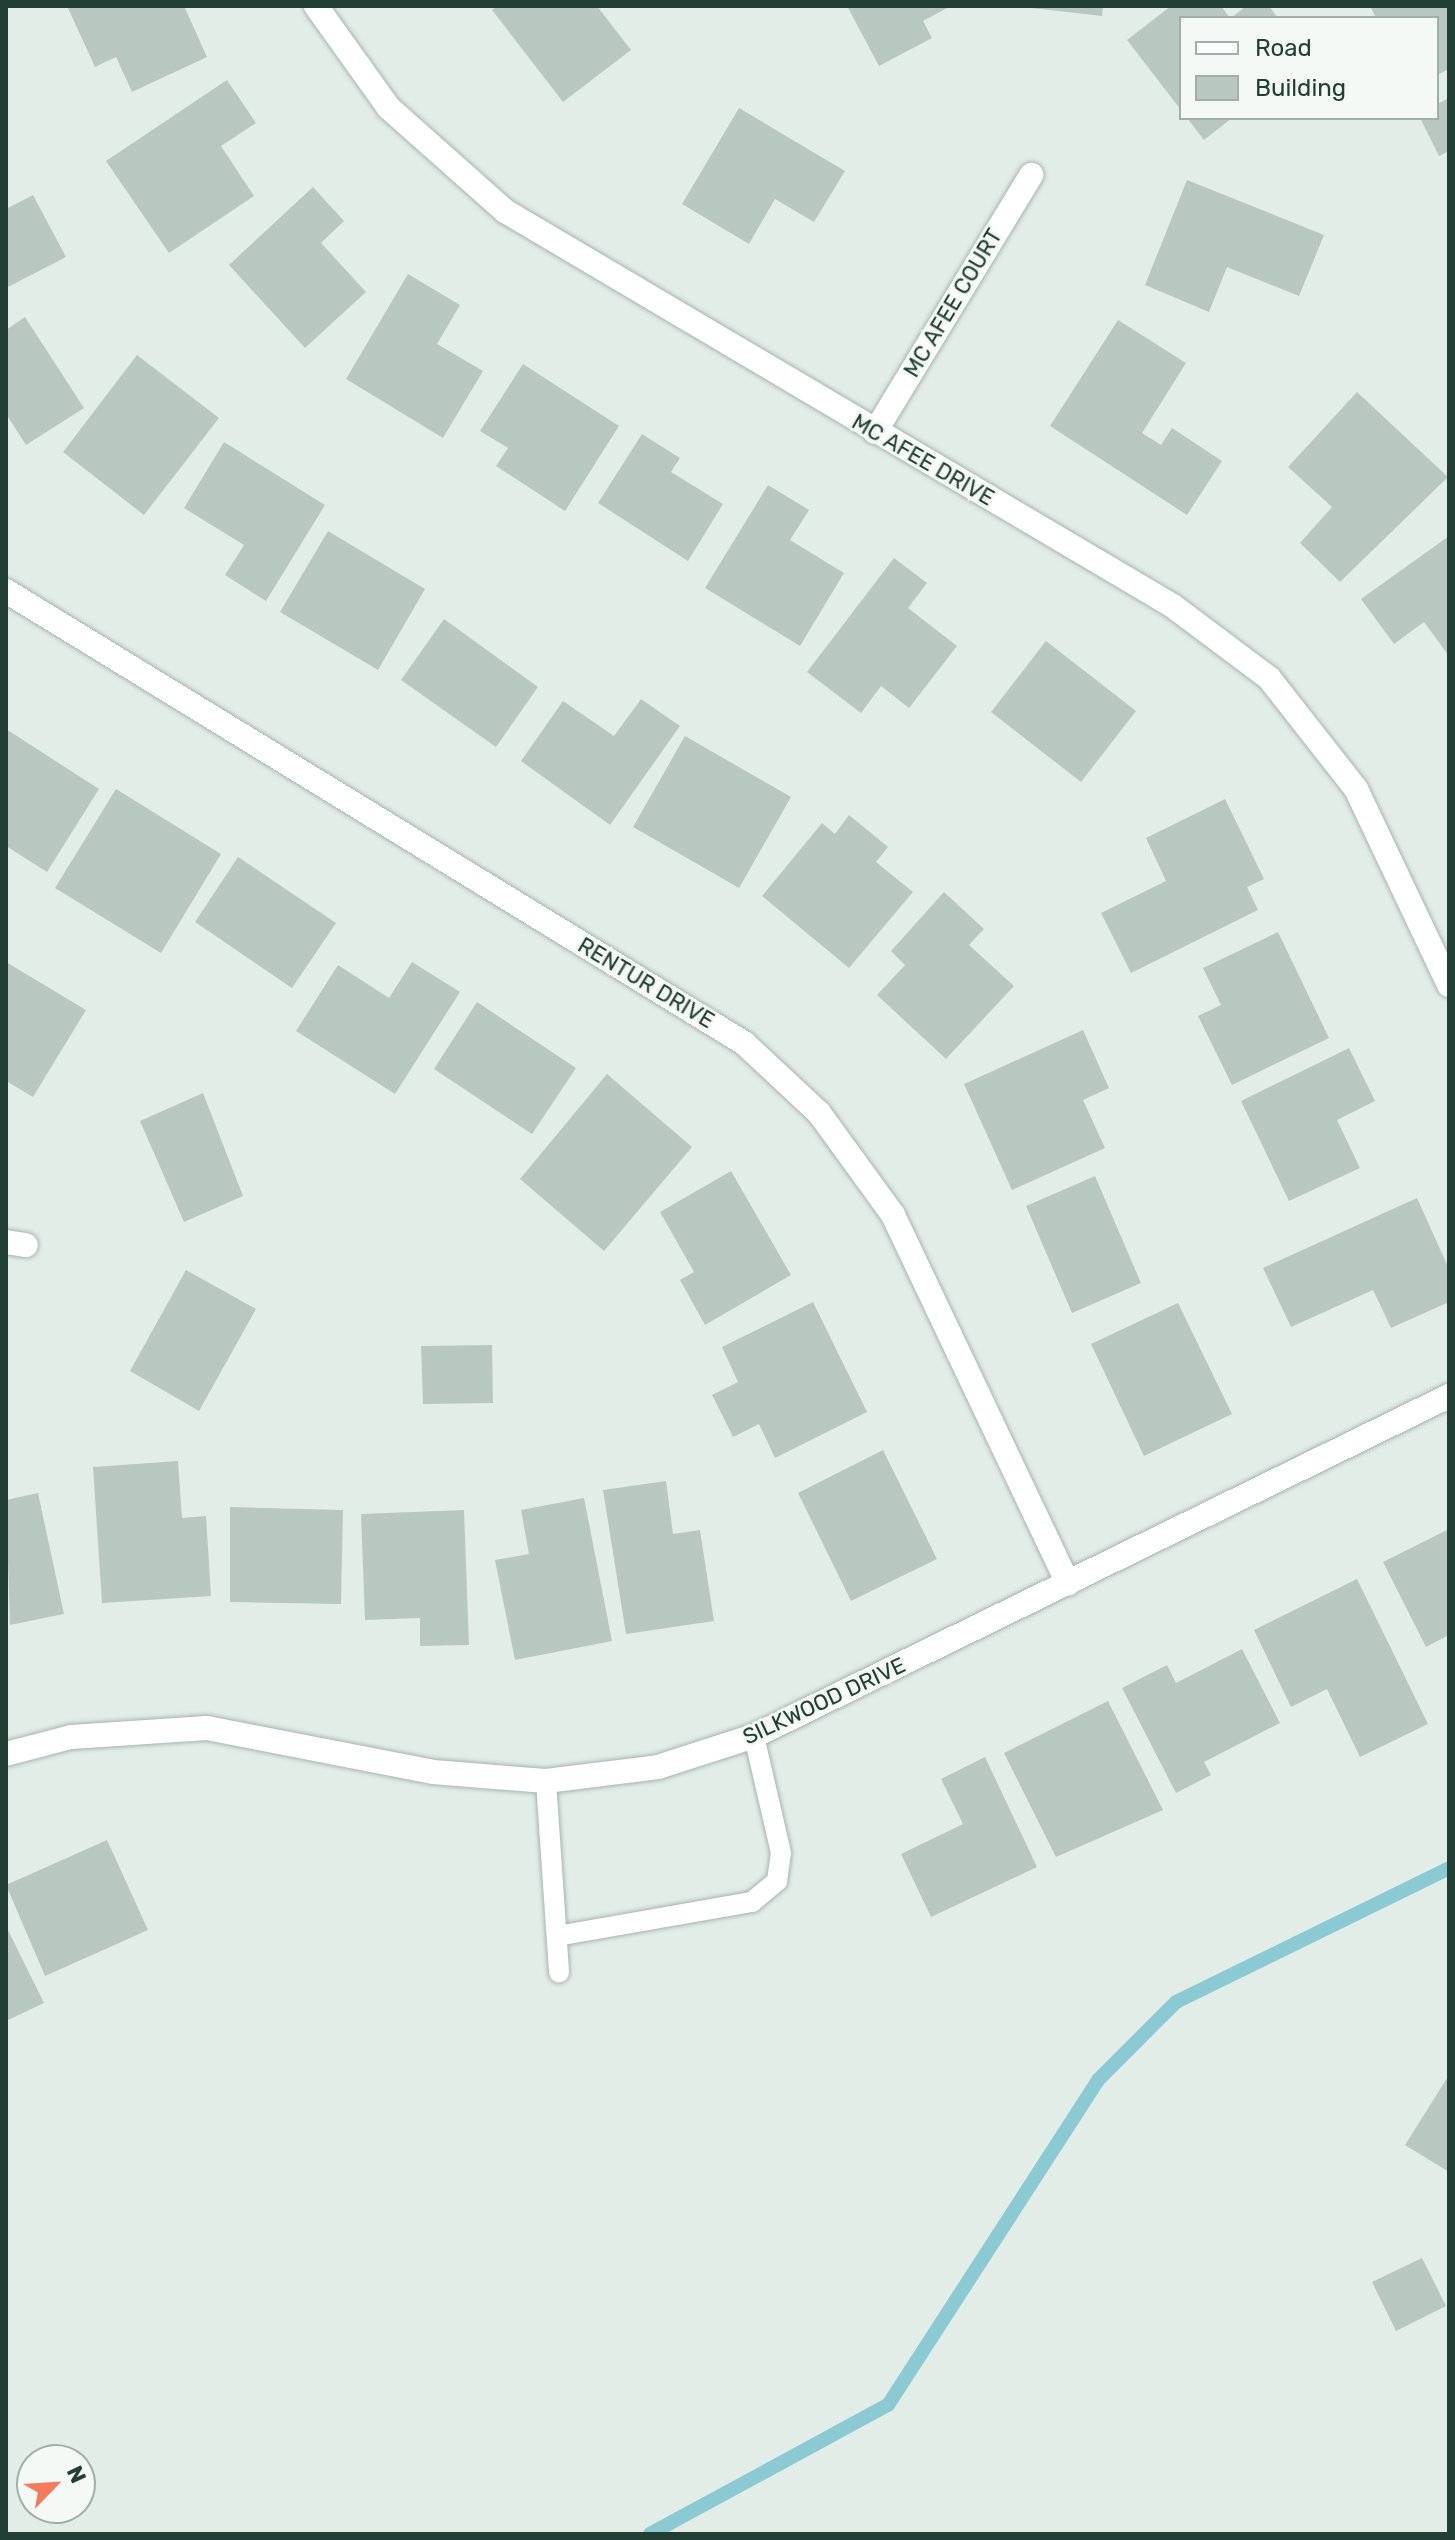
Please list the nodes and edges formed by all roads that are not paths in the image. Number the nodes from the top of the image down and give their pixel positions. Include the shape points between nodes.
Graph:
1 (316, 6) edge
2 (1031, 175) dead end
3 (875, 432) junction
4 (6, 591) edge
5 (1449, 985) edge
6 (1449, 1396) edge
7 (1068, 1584) junction
8 (754, 1736) junction
9 (6, 1754) edge
10 (546, 1781) junction
11 (557, 1936) junction
12 (559, 1973) dead end

1 - 3 street, MC AFEE DRIVE via 389,108 505,211
2 - 3 street, MC AFEE COURT
3 - 5 street, MC AFEE DRIVE via 1173,606 1269,678 1356,789
4 - 7 street, RENTUR DRIVE via 744,1043 819,1113 893,1215
6 - 7 street, SILKWOOD DRIVE
7 - 8 street, SILKWOOD DRIVE
8 - 10 street, SILKWOOD DRIVE via 658,1767
8 - 11 lane via 781,1853 777,1881 752,1902
9 - 10 street, SILKWOOD DRIVE via 71,1737 207,1728 433,1772
10 - 11 lane
11 - 12 lane

